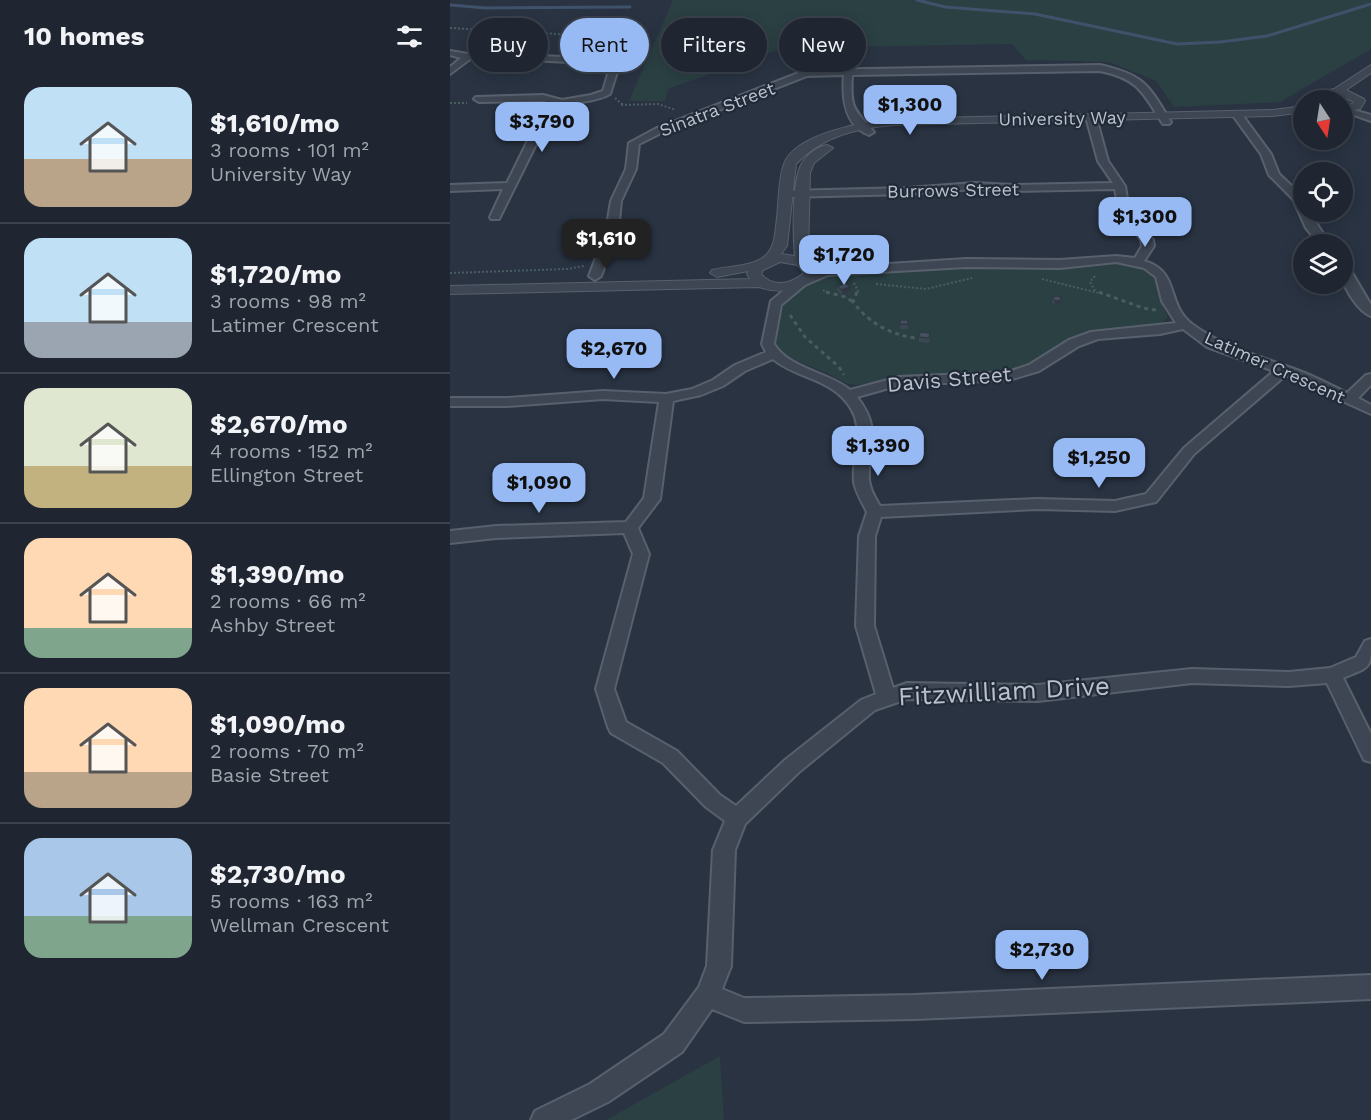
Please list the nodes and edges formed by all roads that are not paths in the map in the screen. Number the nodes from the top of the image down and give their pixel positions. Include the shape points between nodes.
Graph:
1 (450, 53) edge
2 (468, 57) joint
3 (548, 60) edge
4 (1371, 68) edge
5 (450, 71) edge
6 (848, 74) junction
7 (1339, 90) edge
8 (1353, 96) edge
9 (1360, 97) junction
10 (479, 99) dead end
11 (561, 103) junction
12 (1353, 108) edge
13 (1371, 110) edge
14 (1293, 111) edge
15 (1353, 112) edge
16 (1293, 116) edge
17 (1239, 117) junction
18 (1371, 118) edge
19 (1164, 119) junction
20 (1092, 121) junction
21 (866, 129) junction
22 (510, 186) junction
23 (1120, 186) junction
24 (450, 188) edge
25 (1293, 193) edge
26 (786, 194) junction
27 (803, 194) junction
28 (495, 217) dead end
29 (803, 261) junction
30 (765, 262) junction
31 (1138, 262) junction
32 (857, 269) junction
33 (595, 276) junction
34 (450, 280) edge
35 (802, 282) junction
36 (762, 284) junction
37 (1353, 287) edge
38 (450, 290) edge
39 (775, 304) junction
40 (1371, 312) edge
41 (1185, 325) junction
42 (773, 354) junction
43 (1284, 370) junction
44 (1371, 378) edge
45 (842, 390) junction
46 (666, 398) junction
47 (1349, 399) junction
48 (450, 402) edge
49 (1371, 410) edge
50 (875, 512) junction
51 (630, 527) junction
52 (450, 537) edge
53 (1371, 646) edge
54 (1332, 675) junction
55 (886, 697) junction
56 (1371, 754) edge
57 (737, 818) junction
58 (1371, 987) edge
59 (708, 994) junction
60 (544, 1120) edge

1 - 2 street
2 - 5 street
3 - 11 street via 615,66 608,92 600,97
4 - 7 street
6 - 19 street, Sinatra Street via 878,70 1100,68 1145,85
6 - 21 street via 846,96 850,113
6 - 33 street, Sinatra Street via 806,73 634,143 631,169 620,188 612,231
8 - 9 street
9 - 12 street
9 - 13 street
10 - 11 street via 543,98
11 - 22 street via 548,110
14 - 17 street, University Way
15 - 18 street
16 - 17 street, University Way
17 - 19 street, University Way
17 - 25 street via 1266,154 1274,175
19 - 20 street, University Way
20 - 21 street, University Way via 895,122
20 - 23 street via 1103,161
21 - 26 street, University Way via 829,137 799,153 788,167
21 - 27 street, University Way via 810,159 804,172
22 - 24 street
22 - 28 street
23 - 27 street, Burrows Street via 974,186
23 - 31 street via 1124,211 1147,240 1148,246
26 - 27 street, Burrows Street
26 - 30 street, University Way via 780,246
27 - 29 street, University Way
29 - 30 street via 786,258
29 - 32 street, Latimer Crescent
29 - 35 street, University Way via 811,274
30 - 33 street via 720,273
30 - 36 street via 754,274
31 - 32 street, Latimer Crescent via 1116,259
31 - 41 street, Latimer Crescent via 1163,277 1169,305
32 - 35 street, Latimer Crescent via 825,272
33 - 34 street
33 - 36 street
33 - 38 street
35 - 36 street via 782,287
35 - 39 street
36 - 39 street via 773,294
37 - 40 street
39 - 42 street via 767,340
41 - 43 street, Latimer Crescent via 1212,344
41 - 45 street, Davis Street via 1096,335 1068,346 1034,368 1009,376 899,381
42 - 45 street
42 - 46 street via 740,368 718,383
43 - 47 street, Latimer Crescent
43 - 50 street via 1189,451 1151,498 1115,506 1037,504
44 - 47 street
45 - 50 street via 865,421 867,438 861,480
46 - 48 street via 603,395
46 - 51 street via 652,499
47 - 49 street, Latimer Crescent
50 - 55 street via 867,536 865,626
51 - 52 street
51 - 57 street via 641,554 605,689 618,727 670,757 713,801
53 - 54 street, Fitzwilliam Drive via 1362,662
54 - 55 street, Fitzwilliam Drive via 1289,679 1192,676 1038,693 930,690
54 - 56 street
55 - 57 street, Fitzwilliam Drive via 853,715
57 - 59 street, Fitzwilliam Drive via 724,850 718,966
58 - 59 street via 915,1007 744,1010
59 - 60 street, Fitzwilliam Drive via 673,1043 599,1094

